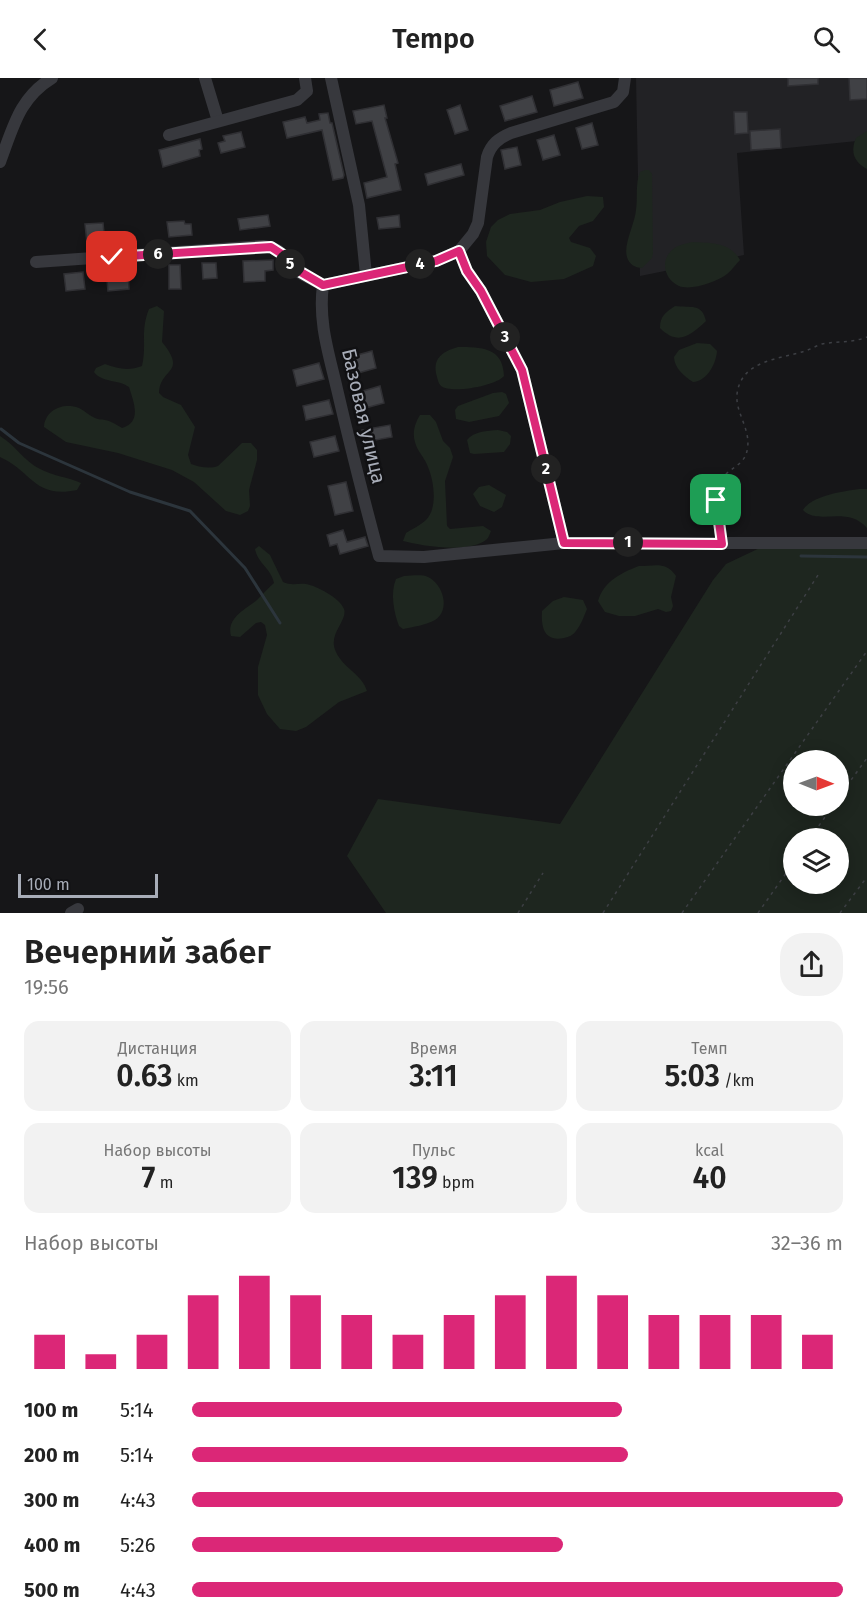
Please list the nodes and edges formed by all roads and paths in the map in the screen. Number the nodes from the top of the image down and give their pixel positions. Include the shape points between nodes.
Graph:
1 (51, 78) edge
2 (205, 78) edge
3 (305, 78) edge
4 (331, 78) edge
5 (626, 78) edge
6 (218, 121) junction
7 (169, 135) dead end
8 (0, 162) edge
9 (459, 251) junction
10 (36, 262) dead end
11 (366, 275) junction
12 (323, 285) junction
13 (867, 337) edge
14 (564, 543) junction
15 (867, 543) edge
16 (722, 544) junction
17 (818, 575) dead end
18 (867, 651) edge
19 (867, 758) edge
20 (849, 783) edge
21 (543, 873) dead end
22 (867, 877) edge
23 (783, 878) edge
24 (518, 913) edge
25 (603, 913) edge
26 (682, 913) edge
27 (758, 913) edge
28 (840, 913) edge

1 - 8 street via 26,100 18,113
2 - 6 street
3 - 6 street via 307,92 297,100
4 - 11 street via 359,205
5 - 9 street via 623,92 614,102 496,141 487,157 478,223
6 - 7 street
9 - 11 street via 436,261
9 - 14 street via 522,370
10 - 12 street via 263,246 277,250 292,267
11 - 12 street
12 - 14 street, Базовая улица via 320,308 324,332 379,556 424,557
13 - 16 path via 774,358 755,366 741,379 737,402 748,445 741,462 723,477 716,490
14 - 16 street
15 - 16 street
17 - 25 path
18 - 26 path
19 - 20 path
21 - 24 path
22 - 28 path
23 - 27 path

